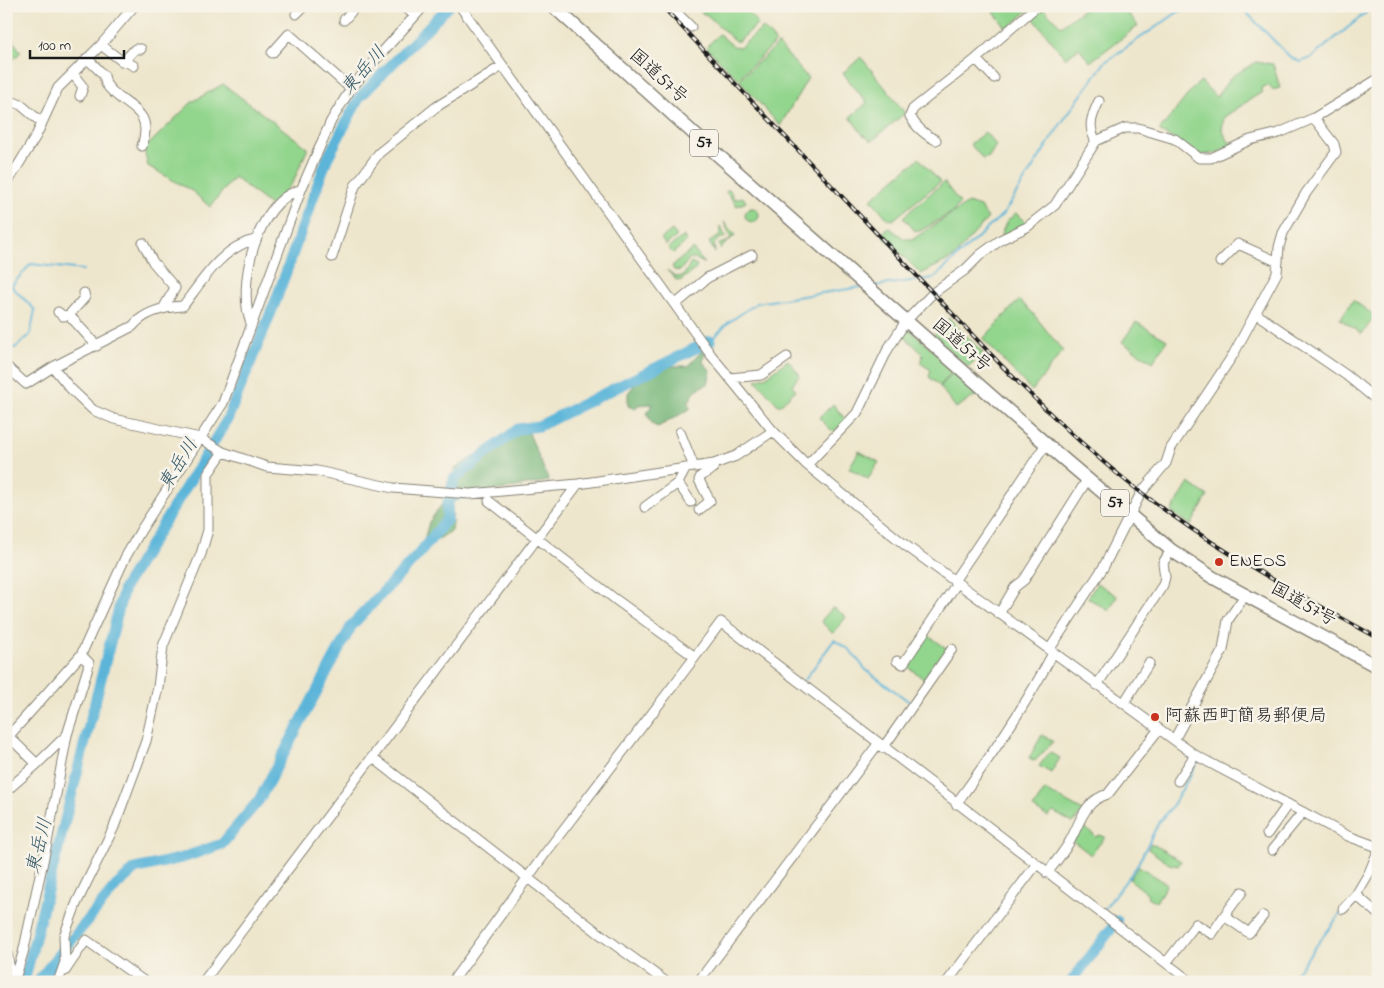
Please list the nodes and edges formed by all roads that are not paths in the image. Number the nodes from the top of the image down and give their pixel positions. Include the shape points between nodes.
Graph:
1 (134, 6) edge
2 (304, 6) edge
3 (356, 6) edge
4 (404, 6) edge
5 (424, 6) edge
6 (460, 6) edge
7 (553, 6) edge
8 (670, 6) edge
9 (1037, 6) edge
10 (296, 14) dead end
11 (415, 16) junction
12 (344, 20) dead end
13 (691, 27) dead end
14 (101, 45) junction
15 (141, 48) dead end
16 (272, 53) dead end
17 (87, 58) junction
18 (976, 58) junction
19 (125, 61) junction
20 (134, 66) dead end
21 (502, 66) junction
22 (73, 74) junction
23 (994, 78) dead end
24 (1378, 79) edge
25 (351, 89) junction
26 (80, 96) dead end
27 (6, 99) edge
28 (1099, 101) dead end
29 (1314, 118) junction
30 (41, 122) junction
31 (936, 140) dead end
32 (1096, 141) junction
33 (142, 146) dead end
34 (6, 186) edge
35 (301, 190) junction
36 (255, 240) junction
37 (142, 243) dead end
38 (752, 255) dead end
39 (332, 257) dead end
40 (1220, 262) dead end
41 (1278, 262) junction
42 (84, 293) dead end
43 (675, 305) junction
44 (164, 307) junction
45 (58, 312) dead end
46 (1256, 313) junction
47 (69, 315) junction
48 (906, 321) junction
49 (251, 323) junction
50 (97, 346) junction
51 (787, 358) dead end
52 (6, 366) edge
53 (53, 367) junction
54 (730, 378) junction
55 (1378, 401) edge
56 (773, 431) junction
57 (680, 432) dead end
58 (200, 438) junction
59 (1046, 444) junction
60 (223, 452) junction
61 (714, 464) junction
62 (807, 465) junction
63 (690, 467) junction
64 (1087, 480) junction
65 (678, 483) junction
66 (578, 484) junction
67 (489, 501) dead end
68 (691, 502) dead end
69 (645, 507) dead end
70 (699, 510) dead end
71 (1129, 516) junction
72 (537, 539) junction
73 (1171, 550) junction
74 (955, 582) junction
75 (1246, 594) junction
76 (999, 614) junction
77 (952, 648) dead end
78 (1051, 652) junction
79 (81, 655) junction
80 (694, 657) junction
81 (897, 661) dead end
82 (1149, 663) dead end
83 (1378, 666) edge
84 (1098, 685) junction
85 (1124, 704) junction
86 (1159, 729) junction
87 (67, 735) junction
88 (7, 737) edge
89 (1174, 740) junction
90 (881, 746) junction
91 (1195, 755) junction
92 (372, 756) junction
93 (37, 764) junction
94 (1178, 781) dead end
95 (6, 791) edge
96 (956, 804) junction
97 (1288, 804) junction
98 (1303, 812) junction
99 (1267, 834) dead end
100 (1377, 845) edge
101 (1272, 850) dead end
102 (1036, 865) junction
103 (1047, 873) junction
104 (528, 877) junction
105 (1242, 892) dead end
106 (1356, 895) junction
107 (1343, 909) dead end
108 (1378, 914) edge
109 (1224, 916) junction
110 (1263, 916) dead end
111 (6, 948) edge
112 (1166, 963) junction
113 (13, 982) edge
114 (58, 982) edge
115 (145, 982) edge
116 (203, 982) edge
117 (452, 982) edge
118 (666, 982) edge
119 (698, 982) edge
120 (947, 982) edge
121 (1191, 982) edge

1 - 14 street
2 - 10 street
3 - 12 street
4 - 11 street
5 - 11 street
6 - 21 street
7 - 48 highway, 国道57号 / 57
8 - 13 street
9 - 18 street
11 - 25 street
14 - 17 street
14 - 19 street
15 - 19 street
16 - 25 street via 289,34
17 - 22 street
17 - 33 street via 104,76 106,84 141,115 147,132
18 - 23 street
18 - 31 street via 910,112 912,120 929,138
19 - 20 street
21 - 39 street via 436,107 379,153 355,186
21 - 43 street
22 - 26 street via 83,88
22 - 30 street via 58,88
24 - 29 street
25 - 35 street via 331,122
27 - 30 street via 20,105
28 - 32 street via 1090,126
29 - 32 street via 1205,159 1175,139 1138,128 1125,128
29 - 41 street via 1334,144 1336,152 1306,193 1283,233
30 - 34 street
32 - 48 street via 1056,205 980,255 933,293
35 - 36 street via 290,192 284,198
35 - 49 street
36 - 44 street via 238,245 208,272 183,306
36 - 49 street via 246,311
37 - 44 street via 174,288
38 - 43 street via 707,278
40 - 41 street via 1238,244
41 - 46 street via 1277,273
42 - 47 street via 85,297
43 - 54 street
44 - 50 street
45 - 47 street via 63,316
46 - 55 street
46 - 71 street via 1233,355 1171,448 1166,463 1141,493
47 - 50 street
48 - 59 highway, 国道57号 / 57
48 - 62 street via 888,349 857,413
49 - 58 street via 223,403
50 - 53 street
51 - 54 street via 761,375
52 - 53 street via 26,384
53 - 58 street via 93,410 114,419
54 - 56 street
56 - 61 street via 736,456
56 - 62 street
57 - 63 street
58 - 60 street
58 - 79 street via 126,558
59 - 64 highway, 国道57号 / 57
59 - 74 street
60 - 66 street via 267,467 317,471 381,486 445,493 470,494
60 - 114 street via 208,474 208,530 163,646 146,741 114,827 64,936 64,962
61 - 63 street
61 - 70 street via 714,468 699,480 710,501
62 - 74 street
63 - 65 street
63 - 66 street
64 - 71 highway, 国道57号 / 57
64 - 76 street
65 - 68 street
65 - 69 street
66 - 72 street
67 - 72 street
71 - 73 highway, 国道57号 / 57
71 - 78 street via 1103,568
72 - 80 street
72 - 92 street
73 - 75 highway, 国道57号 / 57 via 1212,577
73 - 84 street via 1163,563 1163,585
74 - 76 street
74 - 81 street via 903,664
75 - 83 highway, 国道57号 / 57
75 - 89 street via 1228,620 1223,650
76 - 78 street
77 - 90 street
78 - 84 street
78 - 96 street via 1028,700
79 - 87 street via 89,663
79 - 88 street
80 - 90 street via 721,622
80 - 104 street
82 - 85 street
84 - 85 street
85 - 86 street
86 - 89 street
86 - 103 street via 1108,794 1097,797 1089,805 1070,842
87 - 93 street
87 - 113 street via 23,953
88 - 93 street
89 - 91 street
90 - 96 street
90 - 119 street
91 - 94 street
91 - 97 street
92 - 104 street
92 - 116 street
93 - 95 street
96 - 102 street
97 - 98 street
97 - 99 street
98 - 100 street via 1348,836
98 - 101 street
100 - 106 street via 1369,873
102 - 103 street
102 - 120 street
103 - 112 street
104 - 117 street
104 - 118 street
105 - 109 street
106 - 107 street
106 - 108 street
109 - 110 street via 1249,933
109 - 112 street via 1212,934 1196,924
111 - 113 street
112 - 121 street
114 - 115 street via 86,940

